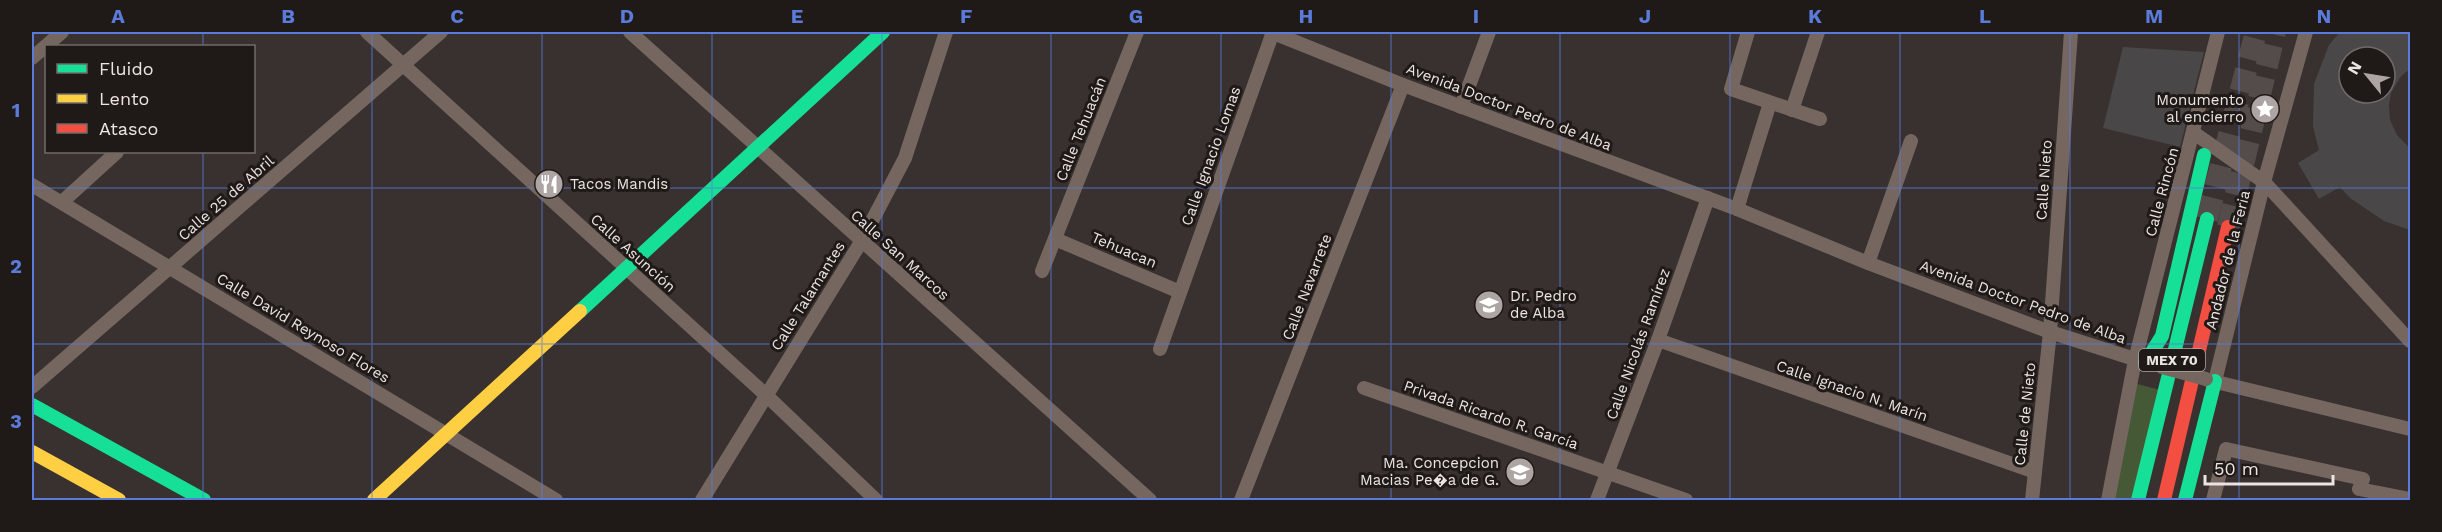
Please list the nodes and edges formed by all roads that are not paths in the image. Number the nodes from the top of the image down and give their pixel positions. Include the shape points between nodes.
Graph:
1 (62, 32) edge
2 (367, 32) edge
3 (441, 32) edge
4 (630, 32) edge
5 (883, 32) edge
6 (946, 32) edge
7 (1137, 32) edge
8 (1273, 32) edge
9 (1489, 32) edge
10 (1748, 32) edge
11 (1818, 32) edge
12 (2071, 32) edge
13 (2218, 32) edge
14 (2306, 32) edge
15 (47, 45) edge
16 (45, 47) edge
17 (32, 58) edge
18 (403, 65) junction
19 (1403, 85) junction
20 (1770, 103) junction
21 (1461, 107) junction
22 (1792, 110) junction
23 (1820, 119) dead end
24 (2194, 133) junction
25 (1911, 141) dead end
26 (756, 147) junction
27 (116, 153) edge
28 (2204, 155) dead end
29 (2264, 182) junction
30 (32, 185) edge
31 (1708, 198) junction
32 (62, 202) junction
33 (1737, 209) junction
34 (2206, 219) tunnel mouth
35 (2228, 227) tunnel mouth
36 (1055, 239) junction
37 (861, 242) junction
38 (1868, 263) junction
39 (171, 267) junction
40 (625, 269) junction
41 (1042, 271) dead end
42 (1180, 292) junction
43 (2050, 332) junction
44 (1658, 340) junction
45 (2410, 341) edge
46 (1160, 349) dead end
47 (2140, 361) junction
48 (2210, 380) junction
49 (32, 387) edge
50 (1364, 388) dead end
51 (766, 395) junction
52 (32, 405) edge
53 (2410, 429) edge
54 (445, 434) junction
55 (32, 452) edge
56 (2035, 472) junction
57 (1607, 474) junction
58 (2410, 499) edge
59 (2215, 500) edge
60 (118, 501) edge
61 (204, 501) edge
62 (374, 501) edge
63 (556, 501) edge
64 (702, 501) edge
65 (876, 501) edge
66 (1150, 501) edge
67 (1241, 501) edge
68 (1597, 501) edge
69 (1686, 501) edge
70 (2032, 501) edge
71 (2108, 501) edge
72 (2138, 501) edge
73 (2164, 501) edge
74 (2185, 501) edge

1 - 15 street
2 - 18 street, Calle Asunción
3 - 18 street, Calle 25 de Abril
4 - 26 street, Calle San Marcos
5 - 26 main road
6 - 37 street, Calle Talamantes via 905,158
7 - 36 street, Calle Tehuacán
8 - 19 street, Avenida Doctor Pedro de Alba
8 - 42 street, Calle Ignacio Lomas
9 - 21 street
10 - 20 street via 1731,89
11 - 22 street
12 - 43 street, Calle Nieto
13 - 24 street, Calle Rincón
14 - 29 street, Andador de la Feria
16 - 17 street
18 - 39 street, Calle 25 de Abril
18 - 40 street, Calle Asunción
19 - 21 street, Avenida Doctor Pedro de Alba
19 - 67 street, Calle Navarrete
20 - 22 street
20 - 33 street
21 - 31 street, Avenida Doctor Pedro de Alba
22 - 23 street
24 - 29 street, Andador de la Feria
24 - 47 street, Calle Rincón
25 - 38 street
26 - 37 street, Calle San Marcos
26 - 40 main road
27 - 32 street
28 - 47 main road via 2162,336
29 - 45 street
29 - 48 street, Andador de la Feria
30 - 32 street, Calle David Reynoso Flores
31 - 33 street, Avenida Doctor Pedro de Alba
31 - 44 street, Calle Nicolás Ramírez
32 - 39 street, Calle David Reynoso Flores
33 - 38 street, Avenida Doctor Pedro de Alba
34 - 72 main road, MEX 70
35 - 73 main road, MEX 70
36 - 41 street, Calle Tehuacán
36 - 42 street, Tehuacan
37 - 51 street, Calle Talamantes
37 - 66 street, Calle San Marcos
38 - 43 street, Avenida Doctor Pedro de Alba
39 - 49 street, Calle 25 de Abril
39 - 54 street, Calle David Reynoso Flores
40 - 51 street, Calle Asunción
40 - 54 main road
42 - 46 street, Calle Ignacio Lomas
43 - 47 street, Avenida Doctor Pedro de Alba
43 - 56 street, Calle de Nieto
44 - 56 street, Calle Ignacio N. Marín
44 - 57 street, Calle Nicolás Ramírez
47 - 48 street, Avenida Doctor Pedro de Alba, bridge
47 - 71 street, Calle Rincón
48 - 53 street, Avenida Doctor Pedro de Alba
48 - 74 main road
50 - 57 street, Privada Ricardo R. García
51 - 64 street, Calle Talamantes
51 - 65 street, Calle Asunción
52 - 61 main road
54 - 62 main road
54 - 63 street, Calle David Reynoso Flores
55 - 60 main road
56 - 70 street, Calle de Nieto
57 - 68 street, Calle Nicolás Ramírez
57 - 69 street, Privada Ricardo R. García
58 - 59 street via 2359,489 2363,479 2226,449

